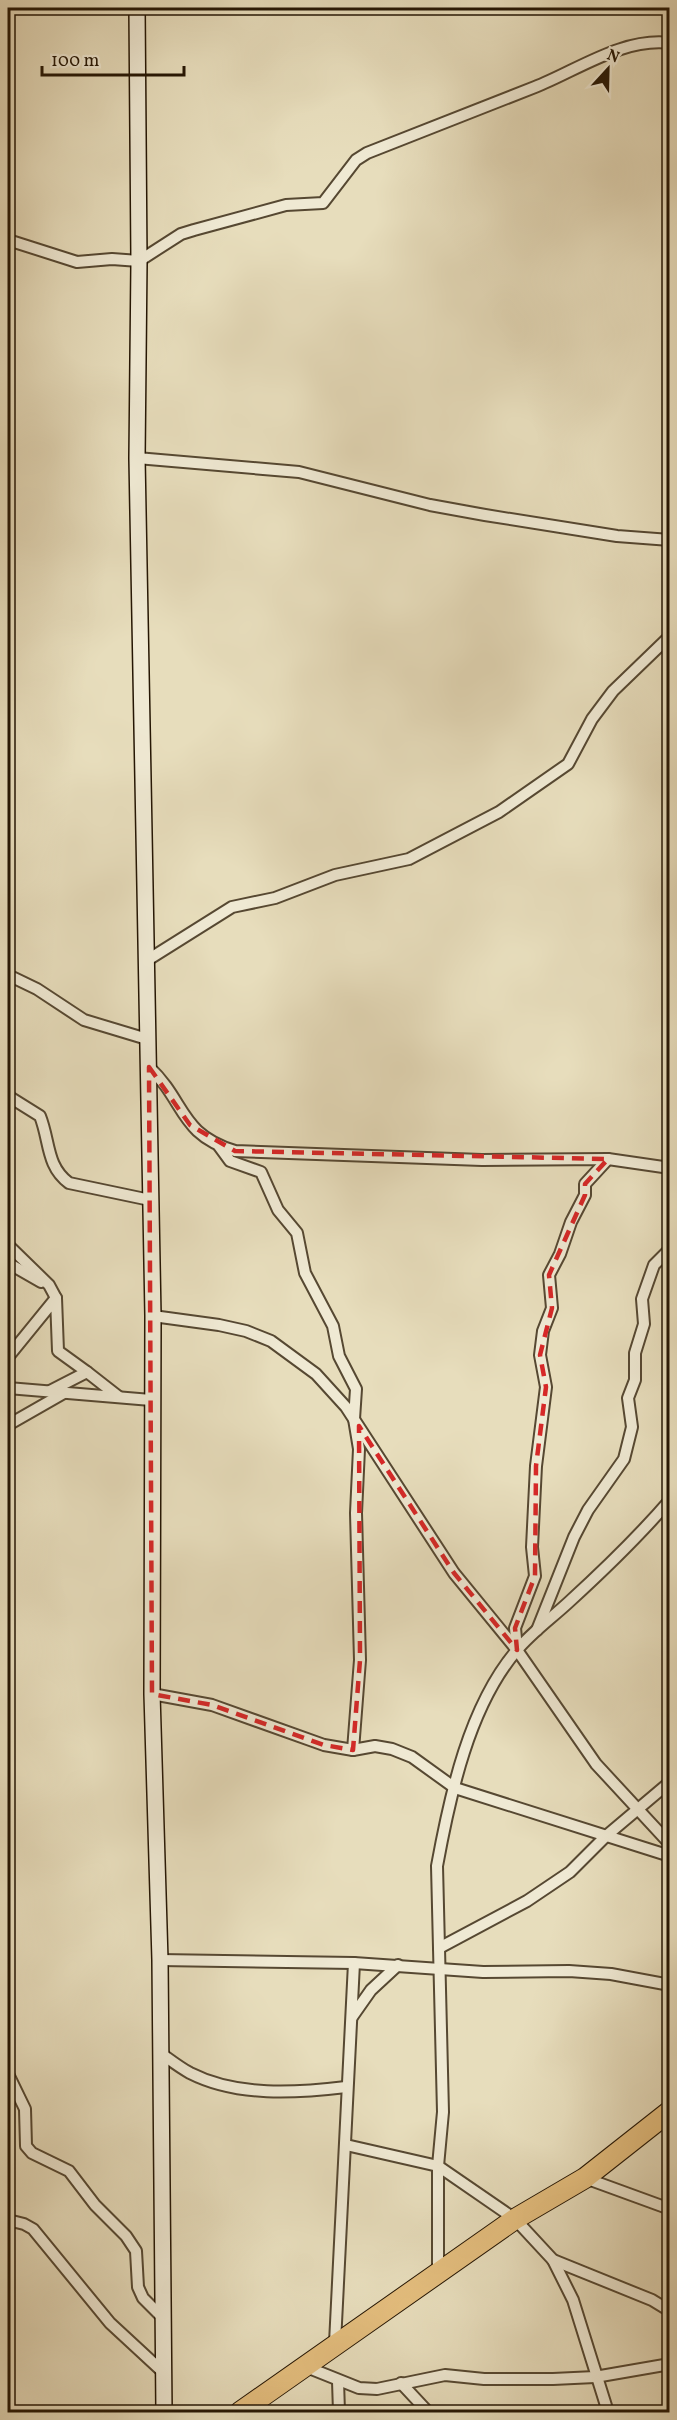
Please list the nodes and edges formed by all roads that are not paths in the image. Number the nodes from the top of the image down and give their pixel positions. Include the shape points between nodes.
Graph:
1 (137, 8) edge
2 (669, 43) edge
3 (8, 240) edge
4 (139, 261) junction
5 (137, 458) junction
6 (669, 540) edge
7 (669, 636) edge
8 (146, 961) junction
9 (8, 975) edge
10 (147, 1040) junction
11 (149, 1067) junction
12 (8, 1096) edge
13 (219, 1146) junction
14 (608, 1159) junction
15 (669, 1168) edge
16 (150, 1200) junction
17 (8, 1245) edge
18 (669, 1249) edge
19 (8, 1263) edge
20 (47, 1283) junction
21 (56, 1298) junction
22 (153, 1316) junction
23 (8, 1357) edge
24 (87, 1372) junction
25 (8, 1388) edge
26 (49, 1392) junction
27 (64, 1393) junction
28 (119, 1398) junction
29 (151, 1400) junction
30 (354, 1419) junction
31 (8, 1425) edge
32 (669, 1500) edge
33 (535, 1633) junction
34 (517, 1650) junction
35 (152, 1694) junction
36 (353, 1750) junction
37 (669, 1782) edge
38 (455, 1788) junction
39 (636, 1810) junction
40 (606, 1836) junction
41 (669, 1844) edge
42 (669, 1856) edge
43 (439, 1948) junction
44 (160, 1960) junction
45 (354, 1963) junction
46 (398, 1965) junction
47 (438, 1970) junction
48 (669, 1986) edge
49 (351, 2020) junction
50 (159, 2052) junction
51 (8, 2074) edge
52 (346, 2087) junction
53 (669, 2112) edge
54 (346, 2145) junction
55 (438, 2166) junction
56 (585, 2178) junction
57 (669, 2209) edge
58 (515, 2219) junction
59 (8, 2220) edge
60 (553, 2260) junction
61 (438, 2272) junction
62 (669, 2311) edge
63 (161, 2316) junction
64 (335, 2343) junction
65 (669, 2364) edge
66 (304, 2366) junction
67 (163, 2372) junction
68 (595, 2377) junction
69 (338, 2381) junction
70 (401, 2383) junction
71 (164, 2412) edge
72 (240, 2412) edge
73 (339, 2412) edge
74 (428, 2412) edge
75 (608, 2412) edge

1 - 4 main road
2 - 4 street via 610,53 367,153 356,160 323,203 285,205 188,232
3 - 4 street via 77,262 112,258
4 - 5 main road
5 - 6 street via 299,472 474,513 617,536
5 - 8 main road
7 - 8 street via 613,691 592,719 568,764 499,812 409,859 335,874 275,898 232,907
8 - 10 main road
9 - 10 street via 84,1020
10 - 11 main road
11 - 13 street via 162,1080 190,1125
11 - 16 main road
12 - 16 street via 40,1116 51,1162 69,1183
13 - 14 street via 273,1155
13 - 30 street via 230,1161 261,1172 278,1210 297,1233 305,1273 333,1326 339,1356 356,1389
14 - 15 street
14 - 34 street via 585,1184 585,1195 549,1275 552,1308 543,1330 540,1355 546,1409 536,1466 532,1547 535,1576 515,1628
16 - 22 main road
17 - 20 street
18 - 33 street via 654,1265 642,1299 644,1324 635,1353 635,1380 628,1398 632,1427 624,1459 573,1537
19 - 20 street
20 - 21 street
21 - 23 street
21 - 24 street via 58,1351
22 - 29 main road
22 - 30 street via 219,1325 271,1341 316,1374
24 - 26 street
24 - 28 street
25 - 26 street
26 - 27 street
27 - 28 street
27 - 31 street
28 - 29 street
29 - 35 main road
30 - 34 street via 454,1573
30 - 36 street via 359,1449 356,1513 360,1648
32 - 33 street via 622,1552
33 - 34 street
34 - 38 street via 480,1708
34 - 39 street via 583,1746
35 - 36 street via 212,1705 324,1745
35 - 44 main road
36 - 38 street via 375,1746 392,1749 412,1757
37 - 39 street
38 - 40 street
38 - 43 street via 437,1866
39 - 40 street
39 - 41 street
40 - 42 street
40 - 43 street via 570,1872 527,1901
43 - 47 street
44 - 45 street
44 - 50 main road
45 - 46 street
45 - 49 street
46 - 47 street
46 - 49 street via 371,1990
47 - 48 street via 569,1971 611,1974
47 - 55 street via 443,2112
49 - 52 street
50 - 52 street via 191,2073 249,2088 294,2093
50 - 63 main road
51 - 63 street via 25,2109 26,2146 32,2153 69,2171 126,2236 138,2258 138,2287
52 - 54 street
53 - 56 highway
54 - 55 street
54 - 64 street
55 - 58 street
55 - 61 street
56 - 57 street
56 - 58 highway
58 - 60 street
58 - 61 highway
59 - 67 street via 33,2229 110,2324
60 - 62 street via 652,2300
60 - 68 street via 573,2300
61 - 64 highway
63 - 67 main road
64 - 66 highway
65 - 68 street
66 - 69 street
66 - 72 highway
67 - 71 main road
68 - 70 street via 484,2379 445,2375
68 - 75 street
69 - 70 street via 377,2389
69 - 73 street
70 - 74 street

